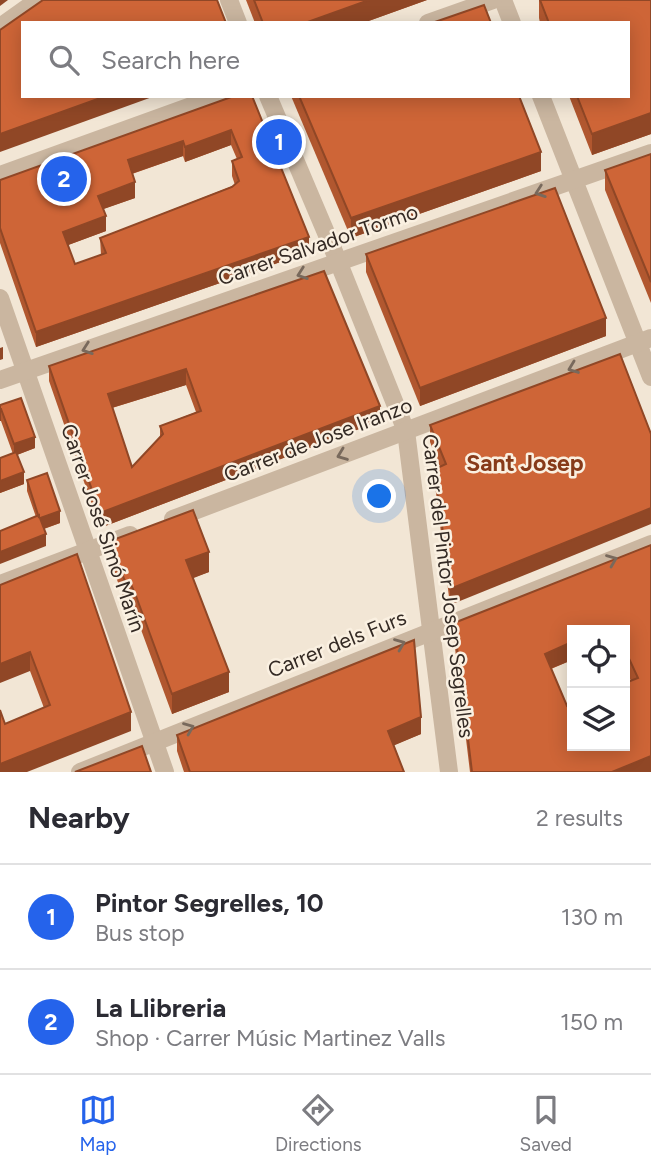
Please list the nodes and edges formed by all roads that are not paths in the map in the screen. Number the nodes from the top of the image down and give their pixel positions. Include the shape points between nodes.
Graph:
1 (38, 0) edge
2 (229, 0) edge
3 (493, 0) edge
4 (503, 0) edge
5 (237, 21) edge
6 (434, 21) edge
7 (511, 21) edge
8 (0, 27) edge
9 (213, 98) edge
10 (269, 98) edge
11 (542, 98) edge
12 (651, 153) edge
13 (0, 175) edge
14 (574, 181) junction
15 (338, 261) junction
16 (0, 298) edge
17 (644, 341) edge
18 (25, 371) junction
19 (651, 377) edge
20 (0, 380) edge
21 (406, 431) junction
22 (651, 544) edge
23 (87, 551) junction
24 (0, 584) edge
25 (431, 631) junction
26 (155, 742) junction
27 (80, 772) edge
28 (165, 772) edge
29 (449, 772) edge

1 - 8 street
2 - 5 street
3 - 6 street
4 - 7 street
9 - 13 street
10 - 15 street, Carrer del Pintor Josep Segrelles
11 - 14 street
12 - 14 street, Carrer Salvador Tormo
14 -> 15 street, Carrer Salvador Tormo
14 - 17 street
15 -> 18 street, Carrer Salvador Tormo
15 - 21 street, Carrer del Pintor Josep Segrelles
16 - 18 street, Carrer José Simó Marín
17 - 19 street
17 -> 21 street, Carrer de Jose Iranzo
18 - 20 street, Carrer Salvador Tormo
18 - 23 street, Carrer José Simó Marín
21 -> 23 street, Carrer de Jose Iranzo
21 - 25 street, Carrer del Pintor Josep Segrelles
25 -> 22 street, Carrer dels Furs
23 - 24 street, Carrer de Jose Iranzo
23 - 26 street, Carrer José Simó Marín
26 -> 25 street, Carrer dels Furs
25 - 29 street, Carrer del Pintor Josep Segrelles
26 - 27 street, Carrer dels Furs
26 - 28 street, Carrer José Simó Marín

